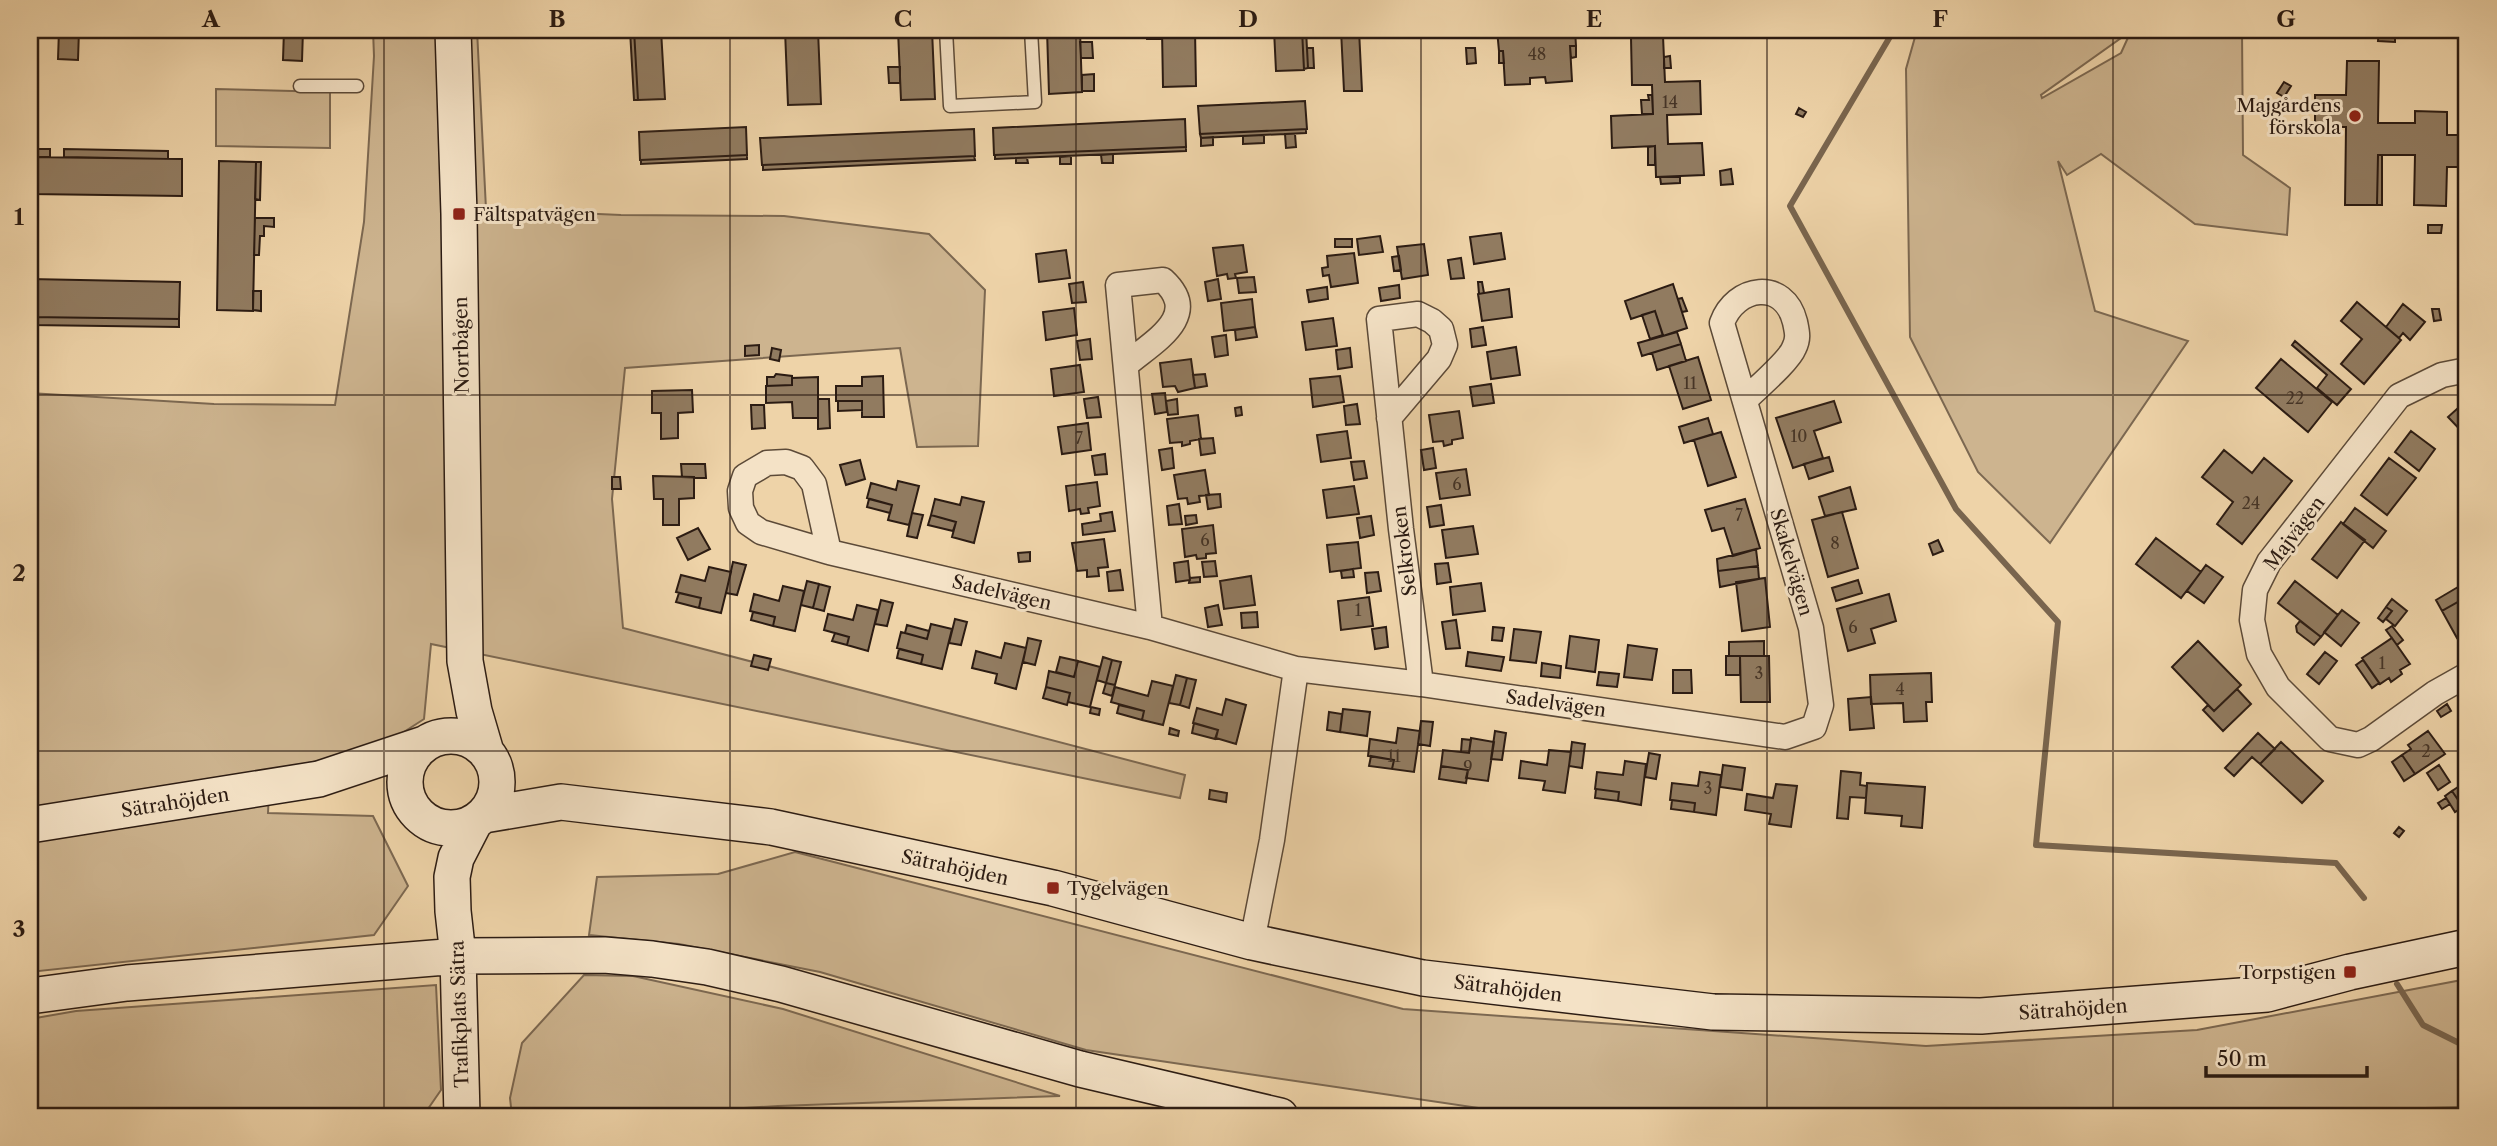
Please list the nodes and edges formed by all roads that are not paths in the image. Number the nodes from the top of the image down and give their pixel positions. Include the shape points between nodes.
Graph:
1 (453, 30) edge
2 (946, 30) edge
3 (1031, 30) edge
4 (300, 86) dead end
5 (357, 86) dead end
6 (1127, 363) dead end
7 (2467, 370) edge
8 (1746, 399) dead end
9 (1389, 418) dead end
10 (830, 552) dead end
11 (1150, 627) junction
12 (464, 661) junction
13 (1296, 669) junction
14 (2467, 676) edge
15 (1421, 684) junction
16 (1814, 727) joint
17 (431, 741) junction
18 (490, 758) junction
19 (319, 779) junction
20 (561, 802) junction
21 (415, 811) junction
22 (479, 819) junction
23 (30, 825) edge
24 (453, 911) junction
25 (1251, 942) junction
26 (2467, 947) edge
27 (458, 956) junction
28 (30, 996) edge
29 (462, 1116) edge
30 (1280, 1116) edge

1 - 12 street, Norrbågen
2 - 3 lane via 950,106 1035,102
4 - 5 lane
6 - 11 street
7 - 14 street, Majvägen via 2442,375 2399,396 2269,562 2255,590 2252,620 2259,654 2278,687 2330,739 2358,745
8 - 16 street, Skakelvägen via 1811,628 1821,705
9 - 15 street, Selkroken
10 - 11 street, Sadelvägen
11 - 13 street, Sadelvägen
12 - 17 street, Norrbågen via 455,706
12 - 18 street, Norrbågen
13 - 15 street, Sadelvägen
13 - 25 street via 1272,840
15 - 16 street, Sadelvägen via 1785,737
17 - 18 street via 464,738
17 - 19 street, Sätrahöjden
17 - 21 street via 407,765 405,793
18 - 20 street, Sätrahöjden via 516,785
18 - 22 street via 497,791
19 - 21 street, Sätrahöjden via 368,782 388,789
19 - 23 street, Sätrahöjden
20 - 22 street, Sätrahöjden
20 - 25 street, Sätrahöjden via 771,827 1053,888
21 - 22 street via 432,825 446,829
21 - 24 street, Trafikplats Sätra
22 - 24 street, Trafikplats Sätra via 456,859
24 - 27 street, Trafikplats Sätra
25 - 26 street, Sätrahöjden via 1423,978 1713,1012 1981,1016 2267,994
27 - 28 street via 141,982
27 - 29 street, Trafikplats Sätra
27 - 30 street via 604,955 706,967 1080,1069

